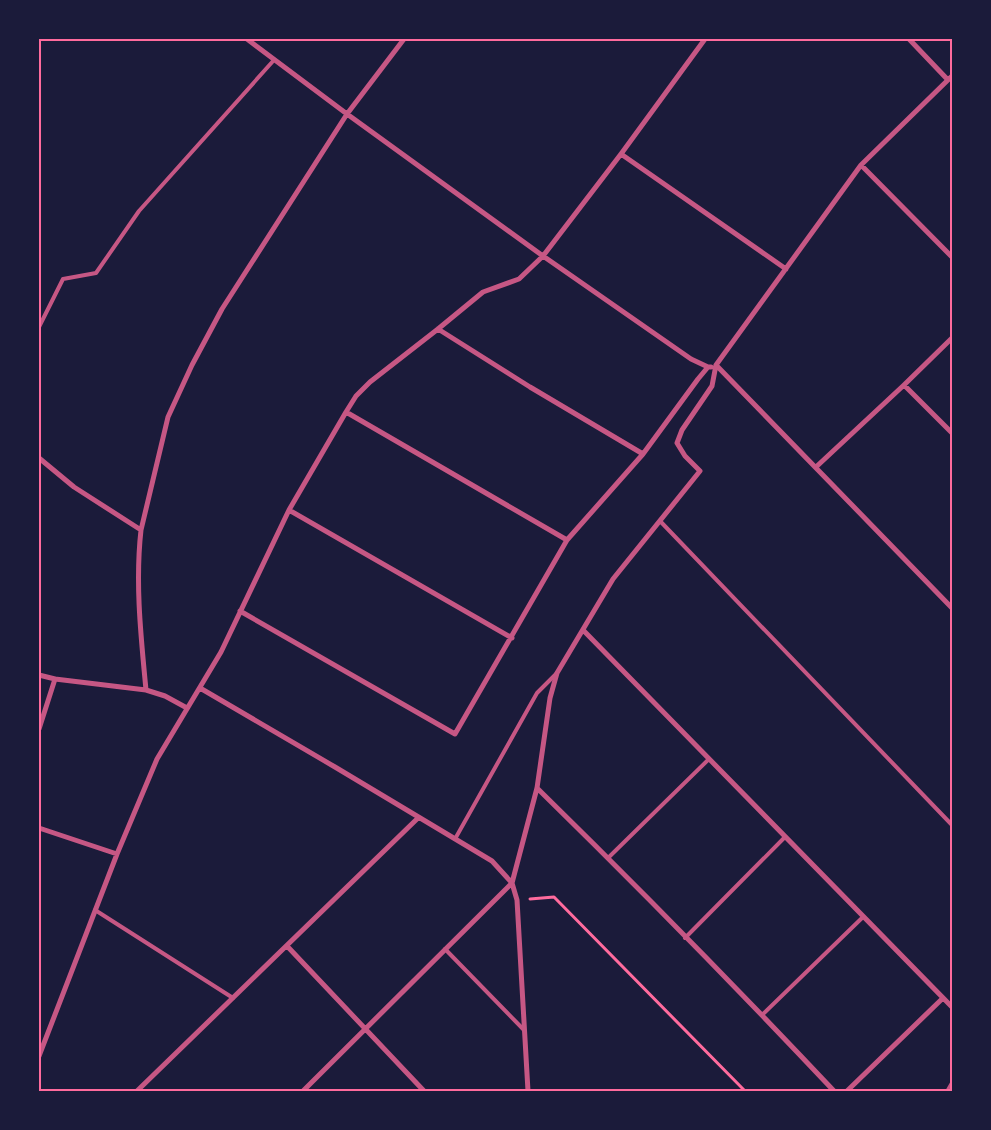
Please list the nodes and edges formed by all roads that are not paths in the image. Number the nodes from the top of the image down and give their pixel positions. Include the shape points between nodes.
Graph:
1 (247, 39) edge
2 (404, 39) edge
3 (704, 39) edge
4 (909, 39) edge
5 (274, 60) junction
6 (950, 78) edge
7 (348, 114) junction
8 (621, 154) junction
9 (861, 165) junction
10 (543, 256) junction
11 (952, 257) edge
12 (786, 268) junction
13 (39, 327) edge
14 (438, 329) junction
15 (952, 338) edge
16 (716, 365) junction
17 (708, 367) junction
18 (904, 386) junction
19 (346, 412) junction
20 (952, 433) edge
21 (643, 454) junction
22 (39, 458) edge
23 (816, 467) junction
24 (290, 510) junction
25 (660, 521) junction
26 (141, 530) junction
27 (568, 540) junction
28 (952, 608) edge
29 (240, 611) junction
30 (583, 630) junction
31 (512, 638) junction
32 (556, 673) junction
33 (39, 675) edge
34 (55, 679) junction
35 (200, 688) junction
36 (146, 690) junction
37 (187, 708) junction
38 (39, 730) edge
39 (709, 758) junction
40 (537, 788) junction
41 (418, 818) junction
42 (952, 825) edge
43 (39, 828) edge
44 (785, 837) junction
45 (455, 839) junction
46 (117, 854) junction
47 (608, 858) junction
48 (512, 883) junction
49 (95, 910) junction
50 (863, 917) junction
51 (685, 938) junction
52 (287, 946) junction
53 (445, 949) junction
54 (233, 998) junction
55 (943, 998) junction
56 (952, 1008) edge
57 (762, 1015) junction
58 (365, 1029) junction
59 (524, 1030) junction
60 (39, 1056) edge
61 (952, 1084) edge
62 (137, 1091) edge
63 (303, 1091) edge
64 (424, 1091) edge
65 (528, 1091) edge
66 (834, 1091) edge
67 (847, 1091) edge
68 (948, 1091) edge

1 - 5 street
2 - 7 street
3 - 8 street
4 - 6 street
5 - 7 street
5 - 13 lane via 139,211 96,273 63,279
6 - 9 street
7 - 10 street
7 - 26 street via 222,309 192,365 168,417
8 - 10 street
8 - 12 street
9 - 11 street
9 - 12 street
10 - 14 street via 519,279 483,292
10 - 17 street via 691,360
12 - 16 street
14 - 19 street via 370,382
14 - 21 street
15 - 18 street
16 - 17 street
16 - 23 street
16 - 25 street via 712,386 677,442 700,471
17 - 21 street
18 - 20 street
18 - 23 street
19 - 24 street
19 - 27 street
21 - 27 street
22 - 26 street via 74,487
23 - 28 street
24 - 29 street
24 - 31 street
25 - 30 street via 613,579
25 - 42 lane
26 - 36 street via 138,563
27 - 31 street
29 - 31 street via 456,734
29 - 35 street
30 - 32 street
30 - 39 street
32 - 40 street
32 - 45 lane via 537,693
33 - 34 street
34 - 36 street
34 - 38 street
35 - 37 street
35 - 41 street
36 - 37 street
37 - 46 street via 157,759
39 - 44 street
39 - 47 lane
40 - 47 street
40 - 48 street
41 - 45 street
41 - 52 street
43 - 46 street
44 - 50 street
44 - 51 lane
45 - 48 street via 492,861
46 - 49 street
47 - 51 street
48 - 53 street
48 - 59 street via 517,900
49 - 54 lane
49 - 60 street
50 - 55 street
50 - 57 lane
51 - 57 street
52 - 54 street
52 - 58 street
53 - 58 street
53 - 59 lane
54 - 62 street
55 - 56 street
55 - 67 street
57 - 66 street
58 - 63 street
58 - 64 street
59 - 65 street
61 - 68 street

